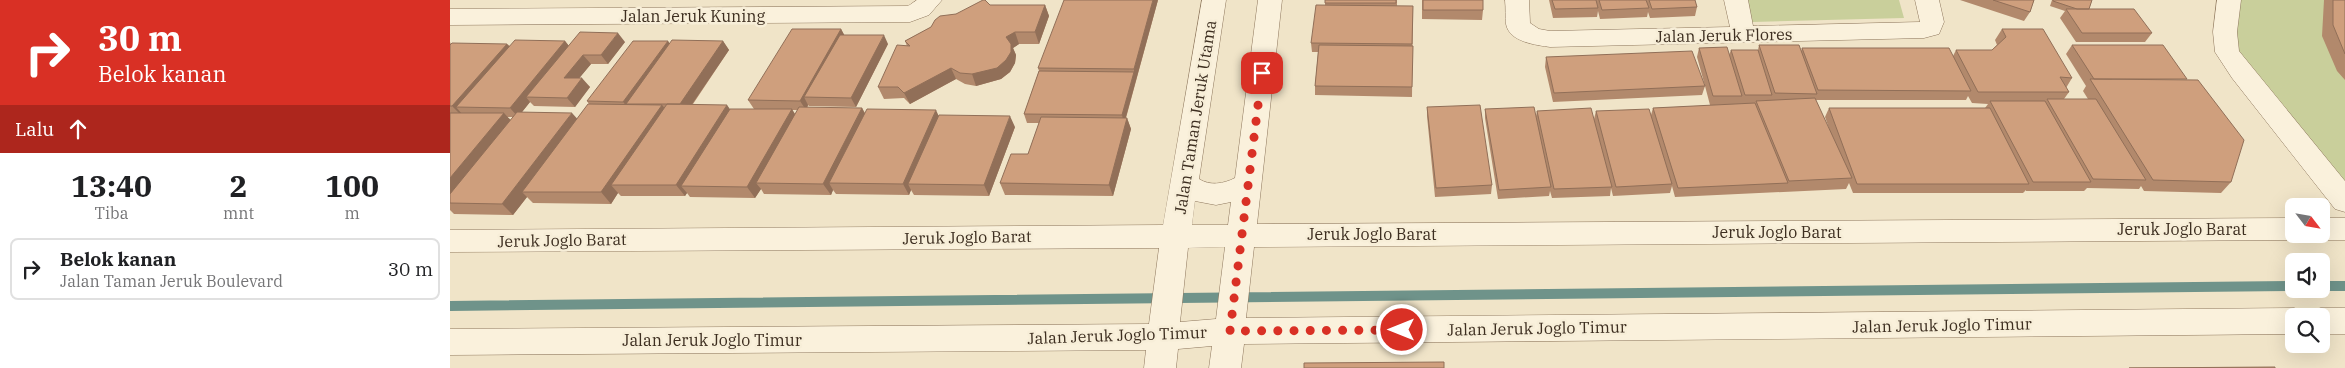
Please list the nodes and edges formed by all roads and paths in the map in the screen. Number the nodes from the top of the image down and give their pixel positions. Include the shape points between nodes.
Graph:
1 (930, 0) edge
2 (1214, 0) edge
3 (1270, 0) edge
4 (1516, 0) edge
5 (1736, 0) edge
6 (1927, 0) edge
7 (2229, 0) edge
8 (526, 8) edge
9 (702, 8) edge
10 (450, 17) edge
11 (1742, 34) junction
12 (1249, 183) junction
13 (1184, 184) junction
14 (2345, 201) edge
15 (2345, 228) edge
16 (2285, 229) edge
17 (2330, 229) edge
18 (450, 241) edge
19 (1173, 246) junction
20 (1241, 246) junction
21 (1232, 319) junction
22 (2285, 321) edge
23 (2330, 321) edge
24 (2345, 321) edge
25 (1165, 322) junction
26 (450, 342) edge
27 (1160, 368) edge
28 (1225, 368) edge

1 - 9 street, Jalan Jeruk Kuning via 921,10 910,14
2 - 13 street, Jalan Taman Jeruk Utama
3 - 12 street
4 - 11 street, Jalan Jeruk Flores via 1518,26 1532,36 1550,39
5 - 11 street
6 - 11 street, Jalan Jeruk Flores via 1932,22 1931,28 1924,30
7 - 14 street via 2225,32 2227,52
8 - 9 street, Jalan Jeruk Kuning
8 - 10 street, Jalan Jeruk Kuning
12 - 13 street via 1223,195 1208,195
12 - 20 street
13 - 19 street, Jalan Taman Jeruk Utama
15 - 17 street
16 - 20 street, Jeruk Joglo Barat
18 - 19 street, Jeruk Joglo Barat
19 - 20 street, Jeruk Joglo Barat
19 - 25 street, Jalan Taman Jeruk Utama
20 - 21 street
21 - 22 street, Jalan Jeruk Joglo Timur
21 - 25 street, Jalan Jeruk Joglo Timur
21 - 28 street
23 - 24 street
25 - 26 street, Jalan Jeruk Joglo Timur
25 - 27 street, Jalan Taman Jeruk Utama

